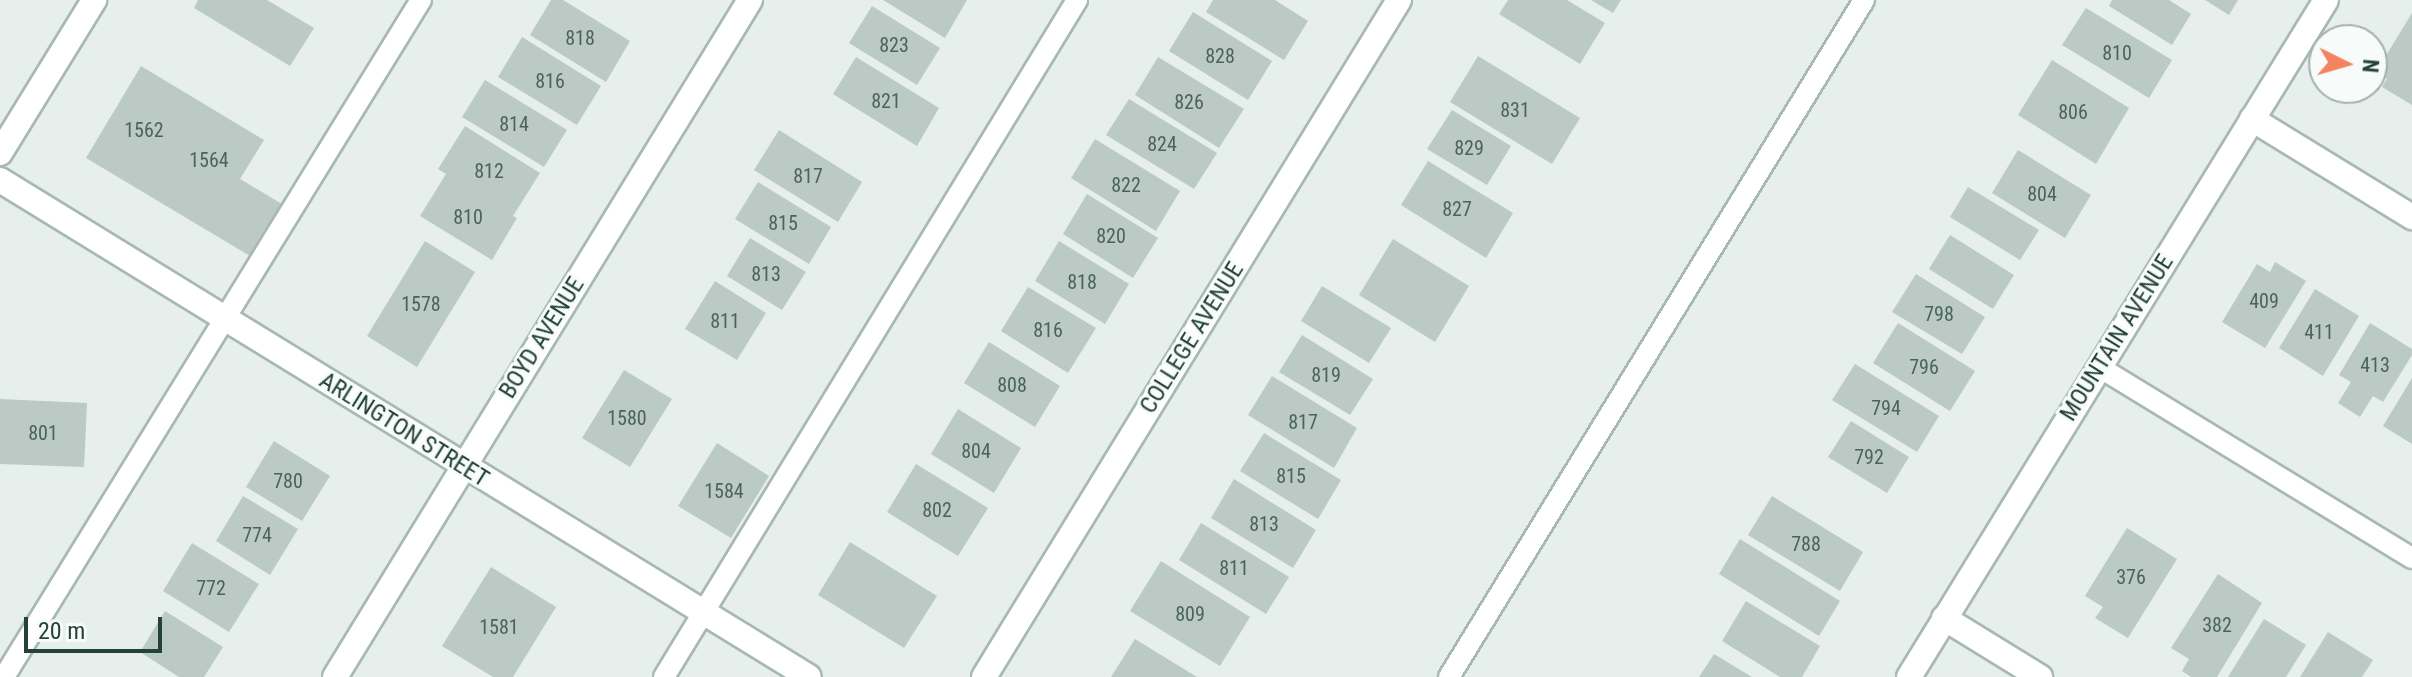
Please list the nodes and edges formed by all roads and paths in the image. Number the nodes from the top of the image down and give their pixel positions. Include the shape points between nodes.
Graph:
1 (94, 0) edge
2 (421, 0) edge
3 (750, 0) edge
4 (1077, 0) edge
5 (1399, 0) edge
6 (1864, 0) edge
7 (2326, 0) edge
8 (2252, 119) junction
9 (0, 153) edge
10 (0, 180) edge
11 (2412, 217) edge
12 (223, 318) junction
13 (2099, 367) junction
14 (464, 467) junction
15 (2412, 558) edge
16 (705, 611) junction
17 (1944, 618) junction
18 (4, 677) edge
19 (335, 677) edge
20 (664, 677) edge
21 (809, 677) edge
22 (984, 677) edge
23 (1449, 677) edge
24 (1909, 677) edge
25 (2040, 677) edge

1 - 9 street
2 - 12 lane
3 - 14 street, BOYD AVENUE
4 - 16 lane
5 - 22 street, COLLEGE AVENUE
6 - 23 lane
7 - 8 street, MOUNTAIN AVENUE
8 - 11 street
8 - 13 street, MOUNTAIN AVENUE
10 - 12 street, ARLINGTON STREET
12 - 14 street, ARLINGTON STREET
12 - 18 lane
13 - 15 lane
13 - 17 street, MOUNTAIN AVENUE
14 - 16 street, ARLINGTON STREET
14 - 19 street, BOYD AVENUE
16 - 20 lane
16 - 21 street, ARLINGTON STREET
17 - 24 street, MOUNTAIN AVENUE
17 - 25 street

